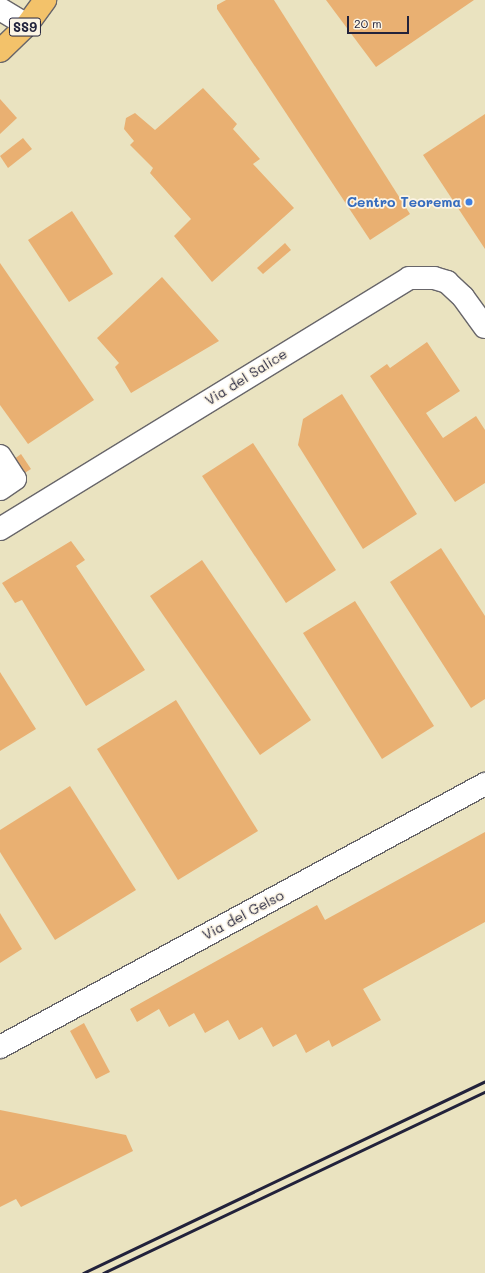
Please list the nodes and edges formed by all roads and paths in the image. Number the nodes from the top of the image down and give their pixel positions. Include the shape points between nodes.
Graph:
1 (45, 0) edge
2 (0, 9) edge
3 (27, 25) junction
4 (0, 50) edge
5 (485, 327) edge
6 (0, 456) edge
7 (0, 489) edge
8 (0, 529) edge
9 (485, 784) edge
10 (0, 1046) edge

1 - 3 main road, SS9
2 - 3 street
3 - 4 main road, SS9
5 - 8 street, Via del Salice via 463,297 447,282 434,278 409,278
6 - 7 street via 15,479
9 - 10 street, Via del Gelso

